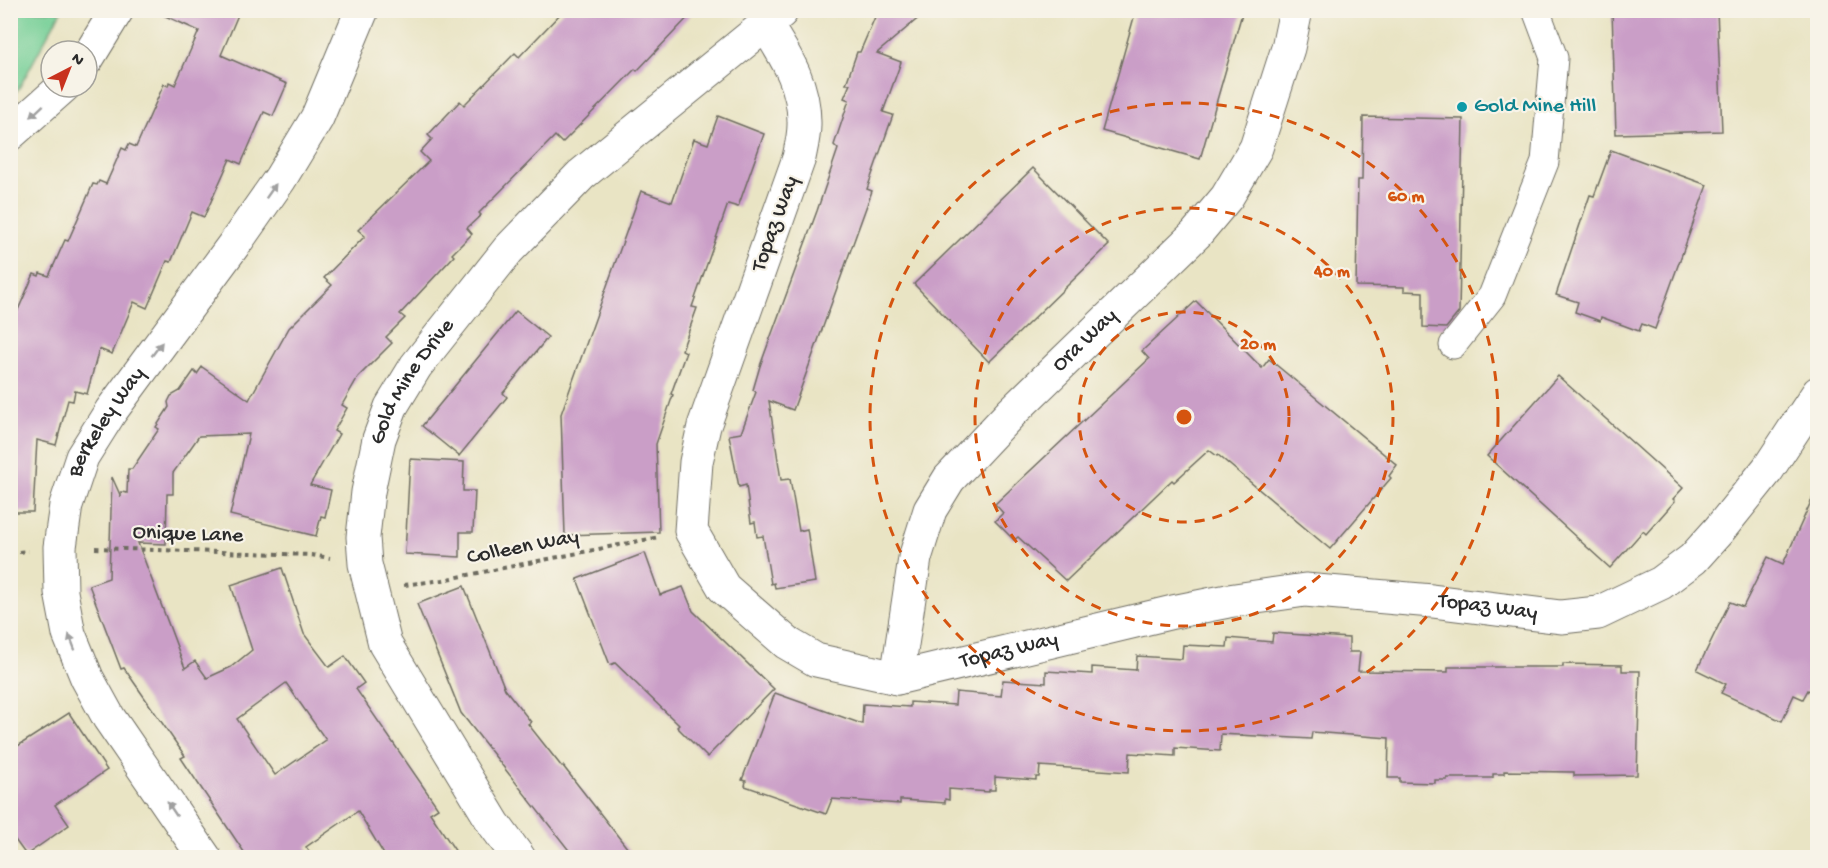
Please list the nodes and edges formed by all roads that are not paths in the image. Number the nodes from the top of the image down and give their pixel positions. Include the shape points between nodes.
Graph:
1 (117, 10) edge
2 (362, 10) edge
3 (1296, 10) edge
4 (1536, 10) edge
5 (774, 18) edge
6 (99, 39) edge
7 (49, 99) edge
8 (10, 134) edge
9 (1453, 345) dead end
10 (1818, 393) edge
11 (897, 678) junction
12 (205, 858) edge
13 (519, 858) edge

1 - 6 street
12 -> 2 street, Berkeley Way via 109,718 69,634 61,592 60,547 66,505 82,457 111,411 238,239 317,118
3 - 11 street, Ora Way via 1286,58 1257,148 1227,196 1196,234 1012,412 949,479 930,510 915,558
4 - 9 street via 1554,57 1545,162 1491,296
5 - 11 street, Topaz Way via 801,97 804,126 799,158 704,426 696,462 691,531 724,588 787,643 816,660
5 - 13 street, Gold Mine Drive via 581,175 508,250 416,366 391,407 379,439 363,537 365,564 385,644 494,824
7 -> 8 street
10 - 11 street, Topaz Way via 1768,469 1693,559 1661,583 1598,613 1561,617 1305,590 1173,612

